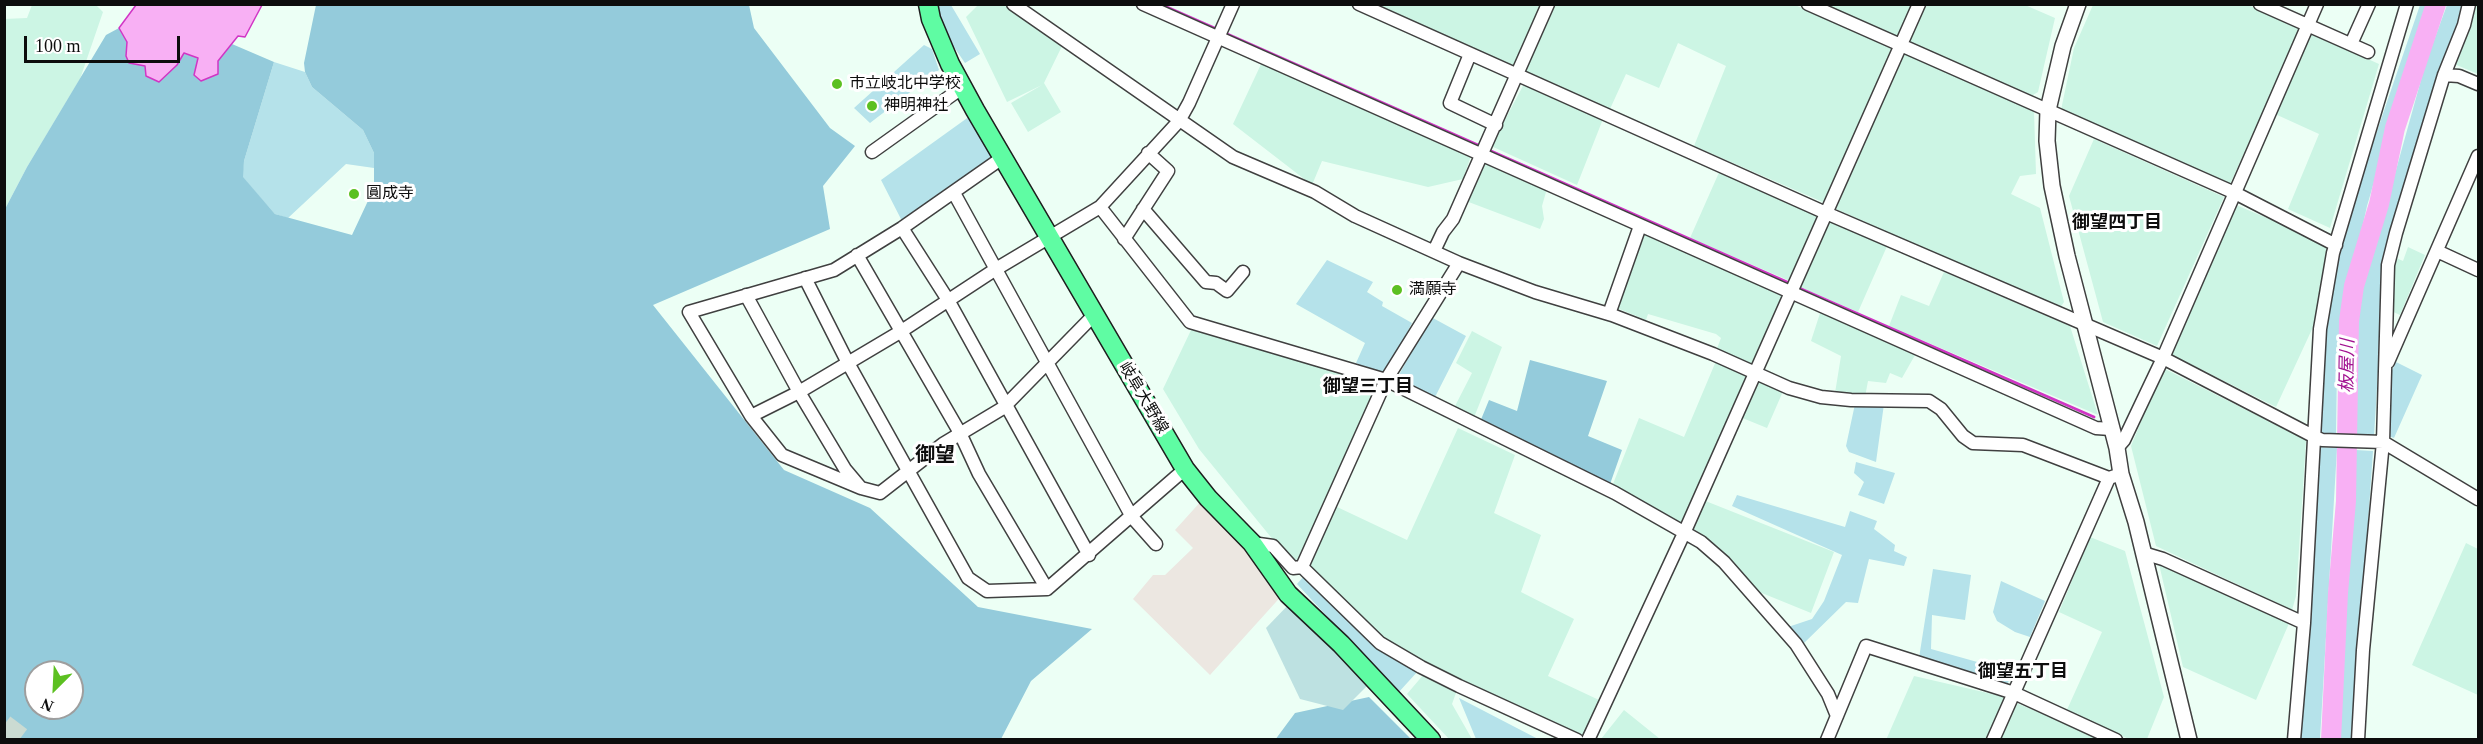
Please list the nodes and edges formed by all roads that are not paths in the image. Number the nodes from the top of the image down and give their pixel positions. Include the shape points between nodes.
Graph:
1 (928, 4) edge
2 (1013, 4) edge
3 (1143, 4) edge
4 (1359, 4) edge
5 (1548, 4) edge
6 (1808, 4) edge
7 (1918, 4) edge
8 (2078, 4) edge
9 (2318, 4) edge
10 (2369, 4) edge
11 (2407, 4) edge
12 (2469, 4) edge
13 (2260, 5) edge
14 (1230, 6) edge
15 (2308, 26) junction
16 (1218, 38) junction
17 (2351, 44) junction
18 (1900, 46) junction
19 (2368, 52) dead end
20 (1470, 54) junction
21 (1517, 75) junction
22 (2444, 75) junction
23 (2478, 84) edge
24 (963, 87) junction
25 (2048, 110) junction
26 (1179, 121) junction
27 (1496, 125) junction
28 (872, 152) dead end
29 (1148, 153) junction
30 (1482, 155) junction
31 (2478, 156) edge
32 (1002, 158) junction
33 (954, 193) junction
34 (2235, 193) junction
35 (1100, 207) junction
36 (1143, 209) junction
37 (1826, 213) junction
38 (1640, 226) junction
39 (902, 228) junction
40 (1050, 237) junction
41 (1124, 239) junction
42 (2336, 245) junction
43 (1434, 251) junction
44 (2437, 251) junction
45 (857, 255) junction
46 (1459, 263) junction
47 (996, 268) junction
48 (2478, 270) edge
49 (1243, 272) dead end
50 (805, 278) junction
51 (1790, 292) junction
52 (746, 295) junction
53 (948, 300) junction
54 (1609, 314) junction
55 (1094, 315) junction
56 (2084, 325) junction
57 (900, 332) junction
58 (2163, 358) junction
59 (1046, 362) junction
60 (848, 363) junction
61 (2385, 368) junction
62 (1755, 371) junction
63 (1386, 380) junction
64 (799, 392) junction
65 (1006, 405) junction
66 (751, 416) junction
67 (2111, 429) junction
68 (960, 434) junction
69 (2318, 438) junction
70 (2378, 442) junction
71 (2117, 448) junction
72 (1185, 469) junction
73 (909, 470) junction
74 (2115, 476) junction
75 (861, 488) junction
76 (2478, 499) edge
77 (1132, 517) junction
78 (1685, 531) junction
79 (1252, 543) junction
80 (1156, 544) dead end
81 (2143, 553) junction
82 (1089, 555) junction
83 (1302, 567) junction
84 (1047, 589) junction
85 (2304, 623) junction
86 (2014, 693) junction
87 (1837, 716) junction
88 (1431, 740) edge
89 (1577, 740) edge
90 (1588, 740) edge
91 (1827, 740) edge
92 (1993, 740) edge
93 (2116, 740) edge
94 (2189, 740) edge
95 (2294, 740) edge
96 (2358, 740) edge

1 - 24 main road, 岐阜大野線 via 931,19
2 - 26 street
3 - 16 street
4 - 20 street
5 - 21 street
6 - 18 street
7 - 18 street
8 - 25 street via 2062,46
9 - 15 street
10 - 17 street
11 - 42 street
12 - 22 street
13 - 15 street
14 - 16 street
15 - 17 street
15 - 34 street
16 - 26 street
16 - 30 street
17 - 19 street
18 - 25 street
18 - 37 street
20 - 21 street
20 - 27 street via 1450,103
21 - 27 street
21 - 37 street
22 - 23 street
22 - 61 street via 2388,265
24 - 28 street
24 - 32 main road, 岐阜大野線
25 - 34 street
25 - 56 street via 2052,186
26 - 29 street
26 - 43 street via 1233,157 1315,192 1354,216
27 - 30 street
29 - 35 street
29 - 36 street via 1168,171
30 - 38 street
30 - 43 street
31 - 44 street
32 - 33 street
32 - 40 main road, 岐阜大野線
33 - 39 street
33 - 47 street
34 - 42 street
34 - 58 street
35 - 40 street
35 - 41 street
36 - 41 street
36 - 49 street via 1206,282 1216,283 1227,291
37 - 51 street
37 - 56 street
38 - 51 street
38 - 54 street
39 - 45 street
39 - 53 street
40 - 47 street
40 - 55 main road, 岐阜大野線
41 - 63 street via 1190,322
42 - 69 street via 2320,329
43 - 46 street
44 - 48 street
44 - 61 street
45 - 50 street via 834,270
45 - 57 street
46 - 54 street
46 - 63 street
47 - 53 street
47 - 59 street
50 - 52 street
50 - 60 street
51 - 62 street
51 - 67 street via 2096,428
52 - 64 street
52 - 66 street via 689,312
53 - 57 street
53 - 65 street
54 - 62 street
55 - 59 street
55 - 72 main road, 岐阜大野線
56 - 58 street
56 - 67 street
57 - 60 street
57 - 68 street
58 - 69 street
58 - 71 street
59 - 65 street
59 - 77 street
60 - 64 street
60 - 73 street
61 - 70 street
62 - 74 street via 1789,388 1821,397 1929,401 1973,443 2023,446
62 - 78 street
63 - 78 street
63 - 83 street
64 - 66 street
64 - 75 street via 845,469
65 - 68 street
65 - 82 street
66 - 75 street via 782,455
67 - 71 street
68 - 73 street
68 - 84 street via 979,474
69 - 70 street
69 - 85 street
70 - 76 street
70 - 96 street
71 - 74 street
72 - 77 street
72 - 79 main road, 岐阜大野線
73 - 75 street via 880,493
73 - 84 street via 968,578 987,591
74 - 81 street
74 - 86 street
77 - 80 street
77 - 82 street
78 - 87 street via 1724,562 1796,644
78 - 90 street
79 - 83 street via 1273,546 1293,568
79 - 88 main road, 岐阜大野線 via 1288,594
81 - 85 street
81 - 94 street
82 - 84 street
83 - 89 street via 1380,643 1459,686
85 - 95 street
86 - 87 street via 1866,646
86 - 92 street
86 - 93 street
87 - 91 street

